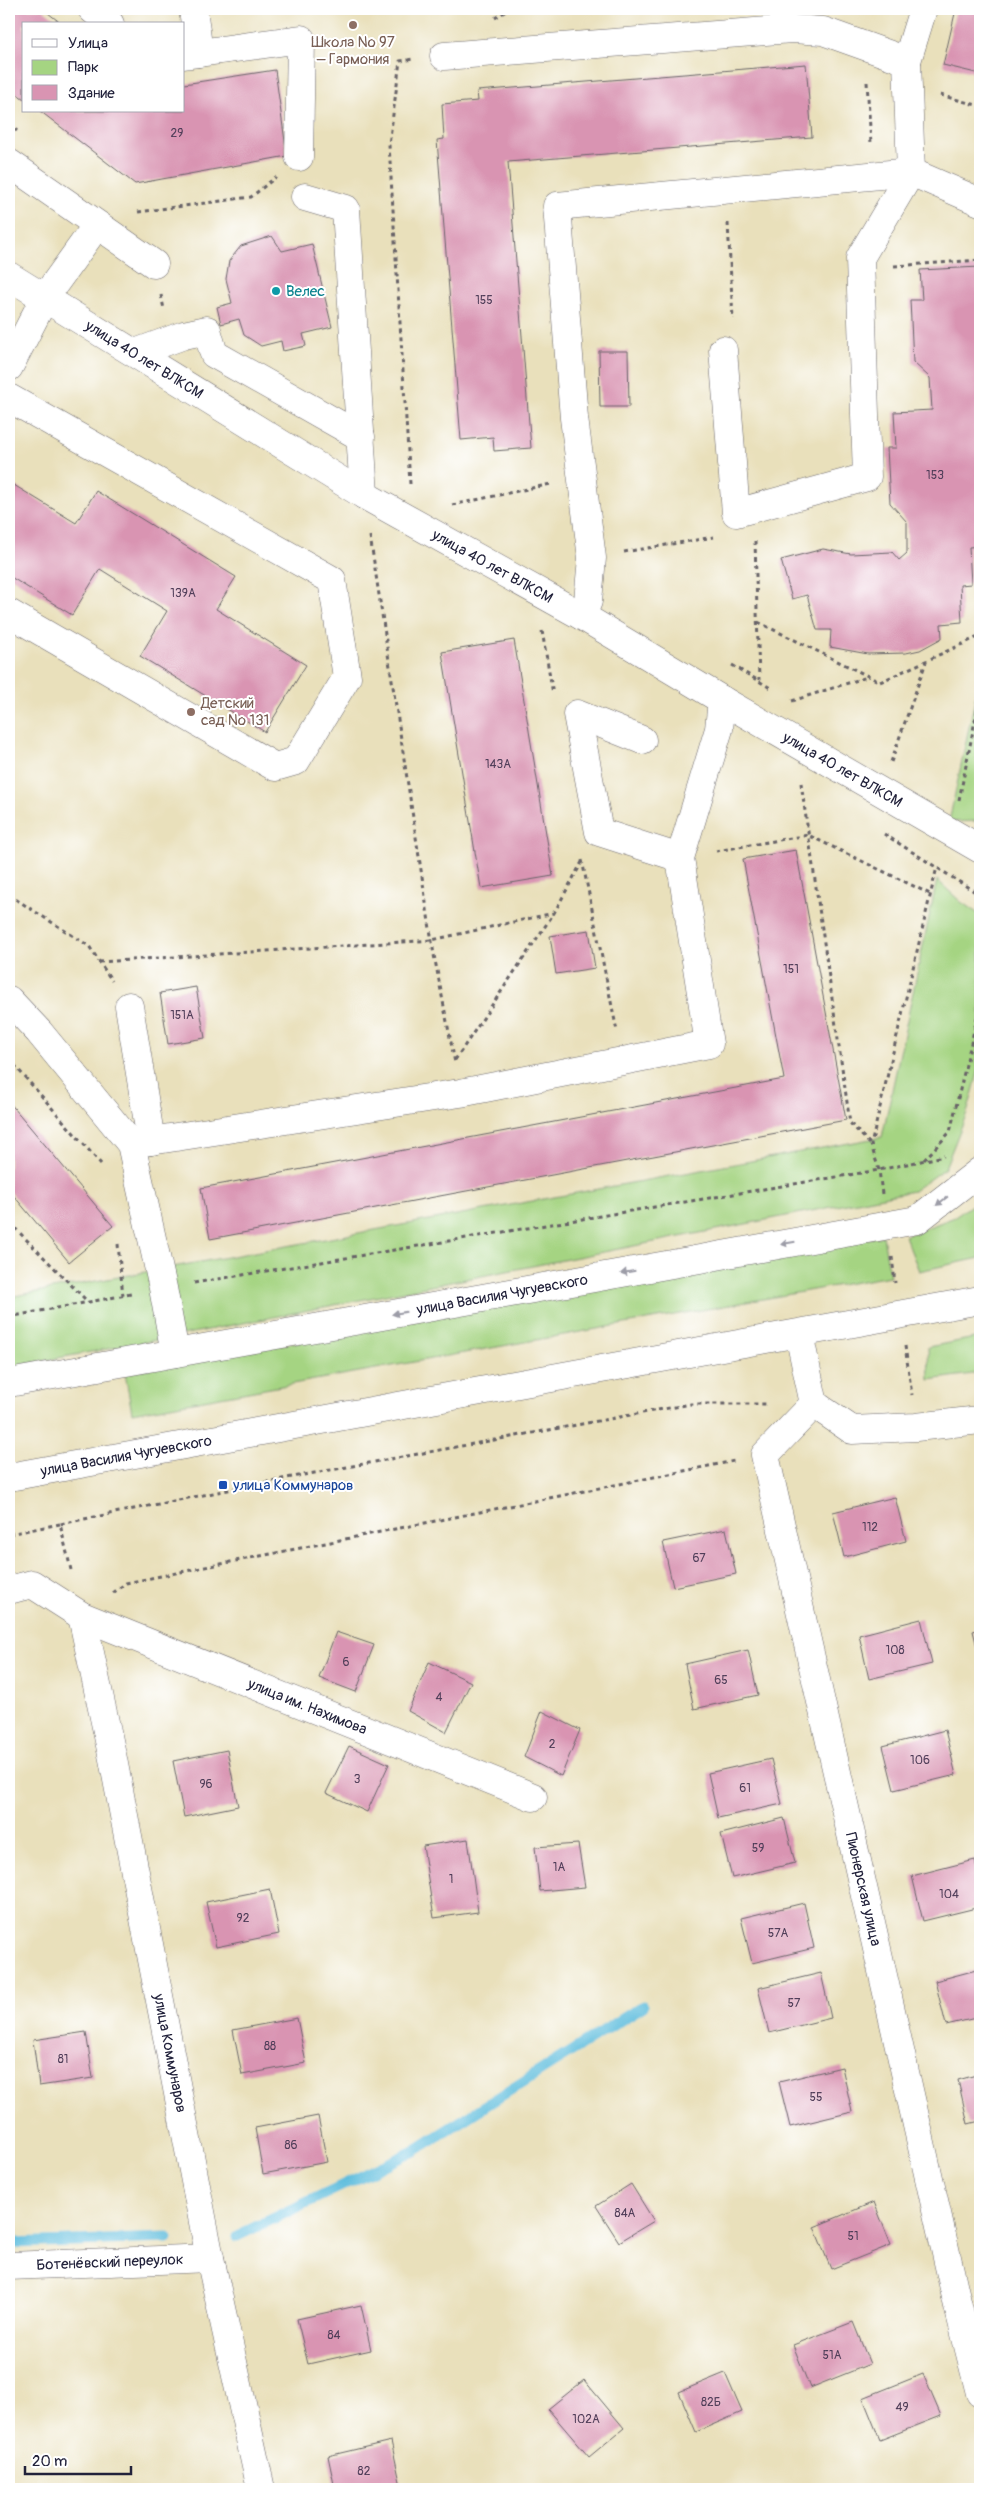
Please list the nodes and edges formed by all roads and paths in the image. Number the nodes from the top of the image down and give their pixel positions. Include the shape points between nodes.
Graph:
1 (92, 9) edge
2 (192, 9) edge
3 (923, 9) edge
4 (108, 22) edge
5 (191, 54) edge
6 (444, 56) joint
7 (907, 62) junction
8 (9, 124) edge
9 (24, 136) dead end
10 (299, 157) joint
11 (9, 163) edge
12 (911, 172) junction
13 (727, 190) junction
14 (305, 197) dead end
15 (980, 202) edge
16 (133, 213) dead end
17 (97, 224) junction
18 (980, 260) edge
19 (154, 264) dead end
20 (860, 268) junction
21 (9, 276) edge
22 (45, 298) junction
23 (723, 350) joint
24 (135, 353) junction
25 (9, 367) edge
26 (9, 398) edge
27 (361, 438) junction
28 (581, 478) junction
29 (410, 486) dead end
30 (375, 500) junction
31 (450, 506) dead end
32 (716, 536) dead end
33 (756, 556) dead end
34 (592, 558) junction
35 (9, 613) edge
36 (582, 616) junction
37 (758, 622) junction
38 (980, 636) edge
39 (926, 662) junction
40 (868, 676) junction
41 (760, 681) dead end
42 (980, 698) edge
43 (722, 700) junction
44 (792, 701) dead end
45 (642, 740) dead end
46 (890, 765) dead end
47 (801, 781) dead end
48 (958, 808) dead end
49 (598, 832) junction
50 (808, 835) junction
51 (980, 849) edge
52 (680, 858) junction
53 (582, 862) junction
54 (937, 867) dead end
55 (930, 894) junction
56 (9, 895) edge
57 (554, 913) junction
58 (432, 940) junction
59 (99, 962) junction
60 (9, 1000) edge
61 (980, 1005) edge
62 (129, 1006) joint
63 (9, 1058) edge
64 (454, 1061) junction
65 (623, 1061) junction
66 (460, 1093) junction
67 (141, 1143) junction
68 (871, 1145) junction
69 (952, 1154) dead end
70 (924, 1160) junction
71 (879, 1170) junction
72 (980, 1171) edge
73 (108, 1172) dead end
74 (9, 1222) edge
75 (117, 1235) dead end
76 (163, 1288) junction
77 (123, 1296) junction
78 (980, 1300) edge
79 (88, 1302) junction
80 (9, 1317) edge
81 (800, 1334) junction
82 (175, 1352) junction
83 (9, 1383) edge
84 (921, 1396) dead end
85 (912, 1397) dead end
86 (814, 1404) junction
87 (980, 1420) edge
88 (765, 1455) junction
89 (9, 1477) edge
90 (60, 1524) junction
91 (9, 1534) edge
92 (9, 1590) edge
93 (82, 1616) junction
94 (533, 1797) dead end
95 (210, 2258) junction
96 (9, 2266) edge
97 (980, 2394) edge
98 (262, 2489) edge

1 - 4 street
2 - 5 street
3 - 7 street
5 - 10 street via 301,39
6 - 7 street via 792,29 823,31
6 - 29 path via 400,61 389,145
7 - 12 street
8 - 9 path
10 - 16 path via 251,197
11 - 17 street
12 - 13 street
12 - 15 street
12 - 20 street via 860,258
13 - 23 path via 734,340
13 - 28 street via 557,206
14 - 27 street via 346,209
17 - 19 street
17 - 22 street
18 - 20 path
20 - 23 street via 867,477 736,513
21 - 22 street, улица 40 лет ВЛКСМ
22 - 24 street, улица 40 лет ВЛКСМ
22 - 25 street
24 - 27 street via 207,330 214,354
24 - 30 street, улица 40 лет ВЛКСМ
26 - 35 street via 332,580 347,677 296,761 275,767
27 - 30 street
28 - 31 path
28 - 34 street
30 - 36 street, улица 40 лет ВЛКСМ
30 - 58 path via 368,524
32 - 34 path
33 - 37 path
34 - 36 street via 588,600
36 - 43 street, улица 40 лет ВЛКСМ
37 - 40 path
37 - 41 path
38 - 39 path
39 - 40 path via 880,682
39 - 46 path
40 - 44 path
42 - 48 path
43 - 51 street, улица 40 лет ВЛКСМ
43 - 52 street via 719,729
45 - 49 street via 577,714
47 - 50 path
49 - 52 street
49 - 53 path
50 - 52 path
50 - 55 path
50 - 68 path via 850,1123
52 - 65 street via 709,1044
53 - 57 path
53 - 65 path
54 - 55 path
55 - 68 path
56 - 59 path via 89,946
57 - 58 path
57 - 64 path
58 - 59 path
58 - 64 path
59 - 62 path
60 - 67 street
61 - 70 path via 950,1132
62 - 67 street
63 - 73 path
64 - 66 path
65 - 66 street
66 - 67 street
67 - 76 street
68 - 71 path
69 - 70 path
70 - 71 path
71 - 76 path
72 -> 82 street, улица Василия Чугуевского via 917,1220
74 - 79 path
75 - 77 path
76 - 77 path
76 - 82 street
77 - 79 path
78 - 81 street, улица Василия Чугуевского
79 - 80 path
81 - 86 street
81 - 89 street, улица Василия Чугуевского
82 - 83 street, улица Василия Чугуевского
84 - 85 path
86 - 87 street via 852,1430
86 - 88 street
86 - 90 path via 690,1404 287,1478
88 - 93 path via 126,1583
88 - 97 street, Пионерская улица
90 - 91 path
90 - 93 path
92 - 93 street, улица им. Нахимова via 32,1584
93 - 94 street, улица им. Нахимова
93 - 95 street, улица Коммунаров
95 - 96 street, Ботенёвский переулок
95 - 98 street, улица Коммунаров

